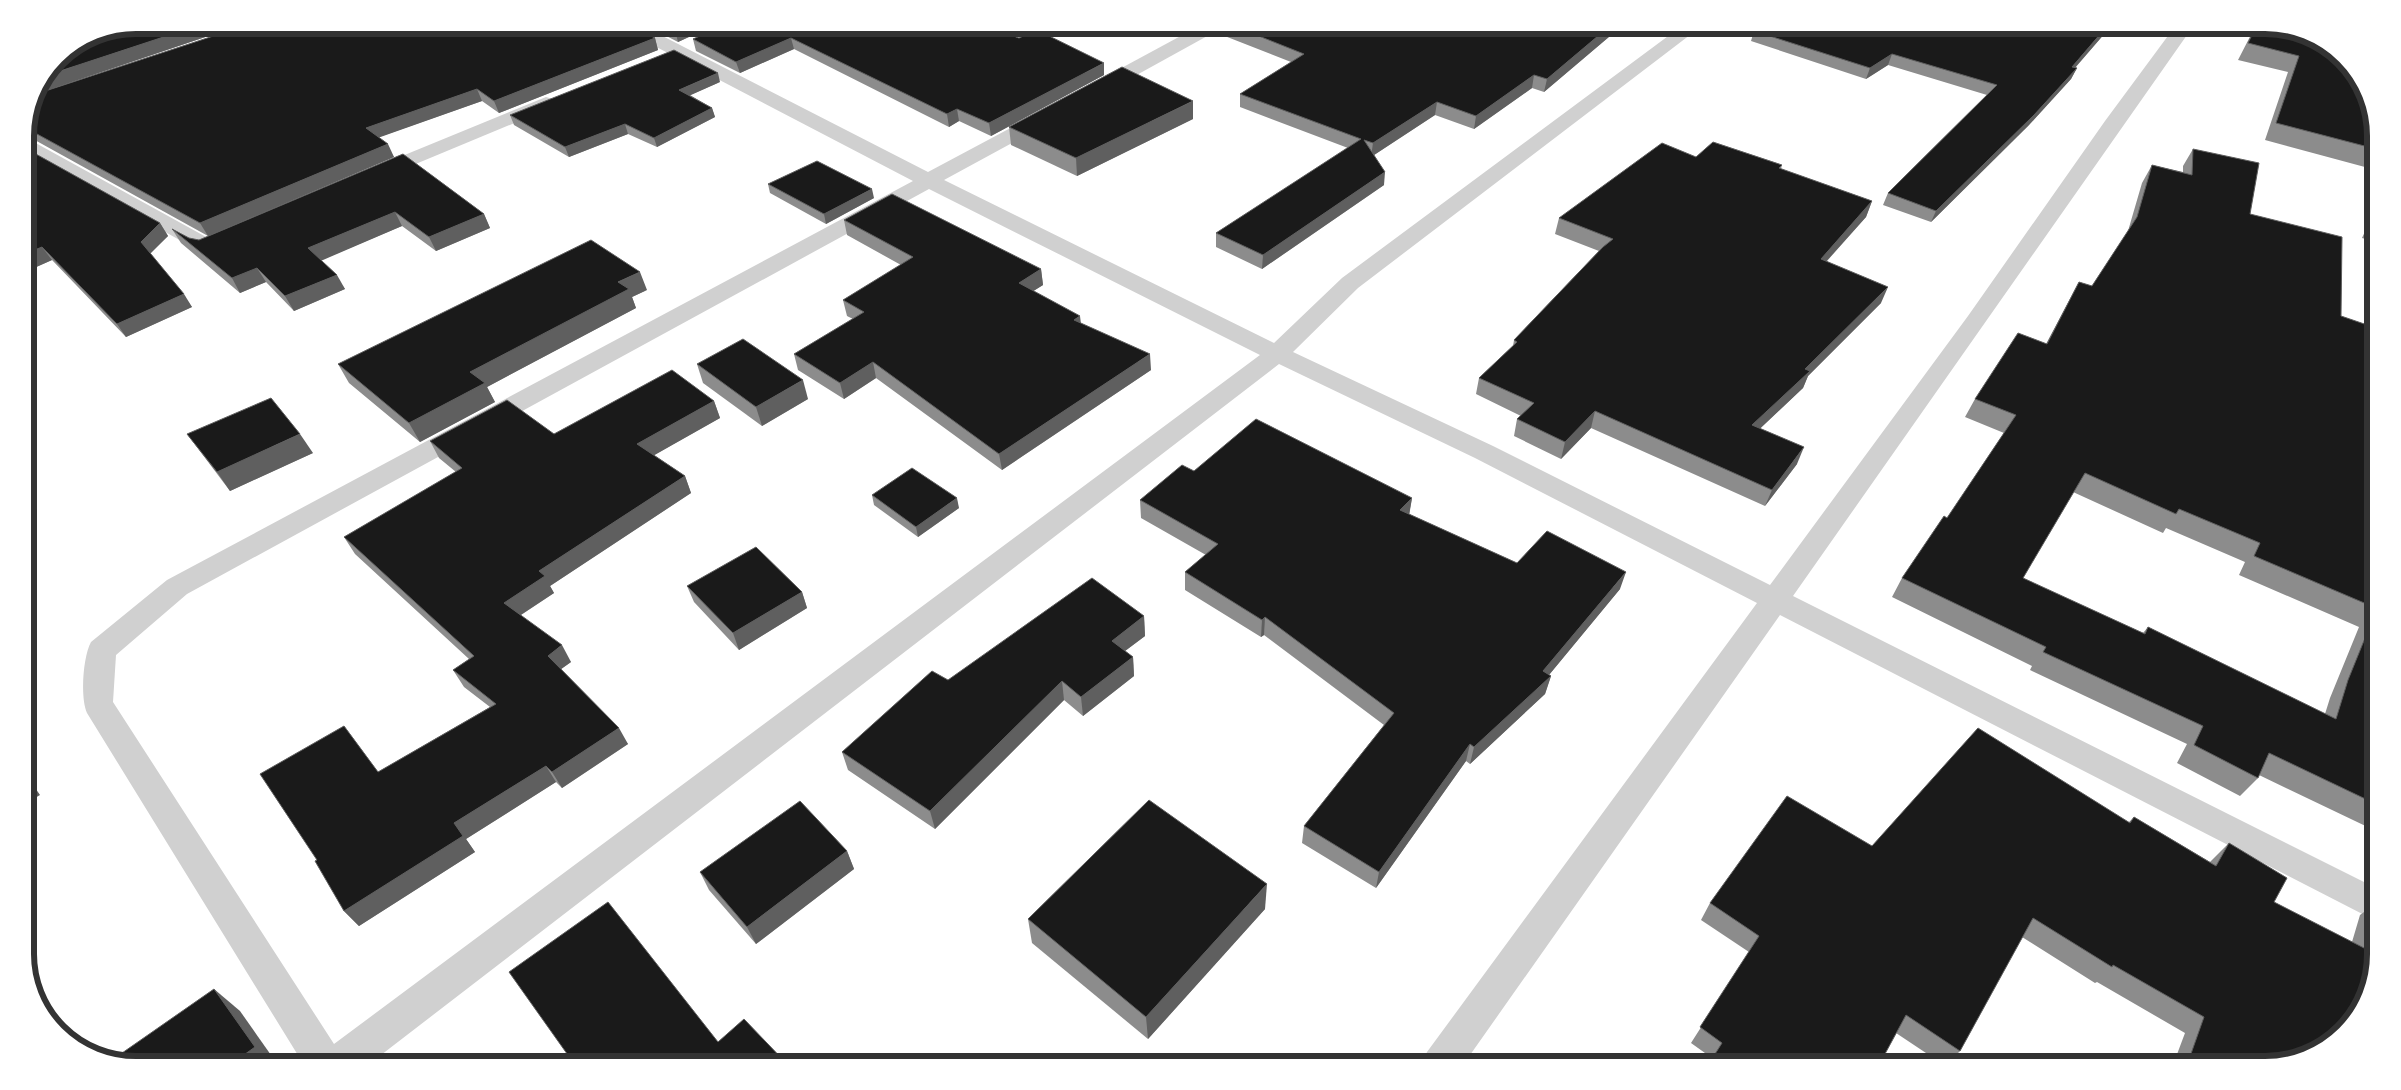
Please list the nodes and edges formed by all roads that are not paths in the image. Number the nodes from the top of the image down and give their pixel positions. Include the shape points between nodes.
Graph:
1 (646, 34) edge
2 (1197, 34) edge
3 (1682, 34) edge
4 (2179, 34) edge
5 (703, 39) edge
6 (679, 50) junction
7 (652, 61) edge
8 (562, 97) edge
9 (34, 150) edge
10 (929, 181) junction
11 (354, 183) edge
12 (244, 230) edge
13 (1277, 354) junction
14 (1775, 600) junction
15 (2367, 900) edge
16 (320, 1056) edge
17 (349, 1056) edge
18 (1446, 1056) edge

1 - 6 street
2 - 10 street
3 - 13 street via 1350,283
4 - 14 street
5 - 6 street
6 - 7 street
6 - 10 street
8 - 11 street
9 - 12 street via 208,246
10 - 13 street
10 - 16 street via 177,587 101,650 98,704
13 - 14 street via 1484,452
13 - 17 street
14 - 15 street
14 - 18 street

